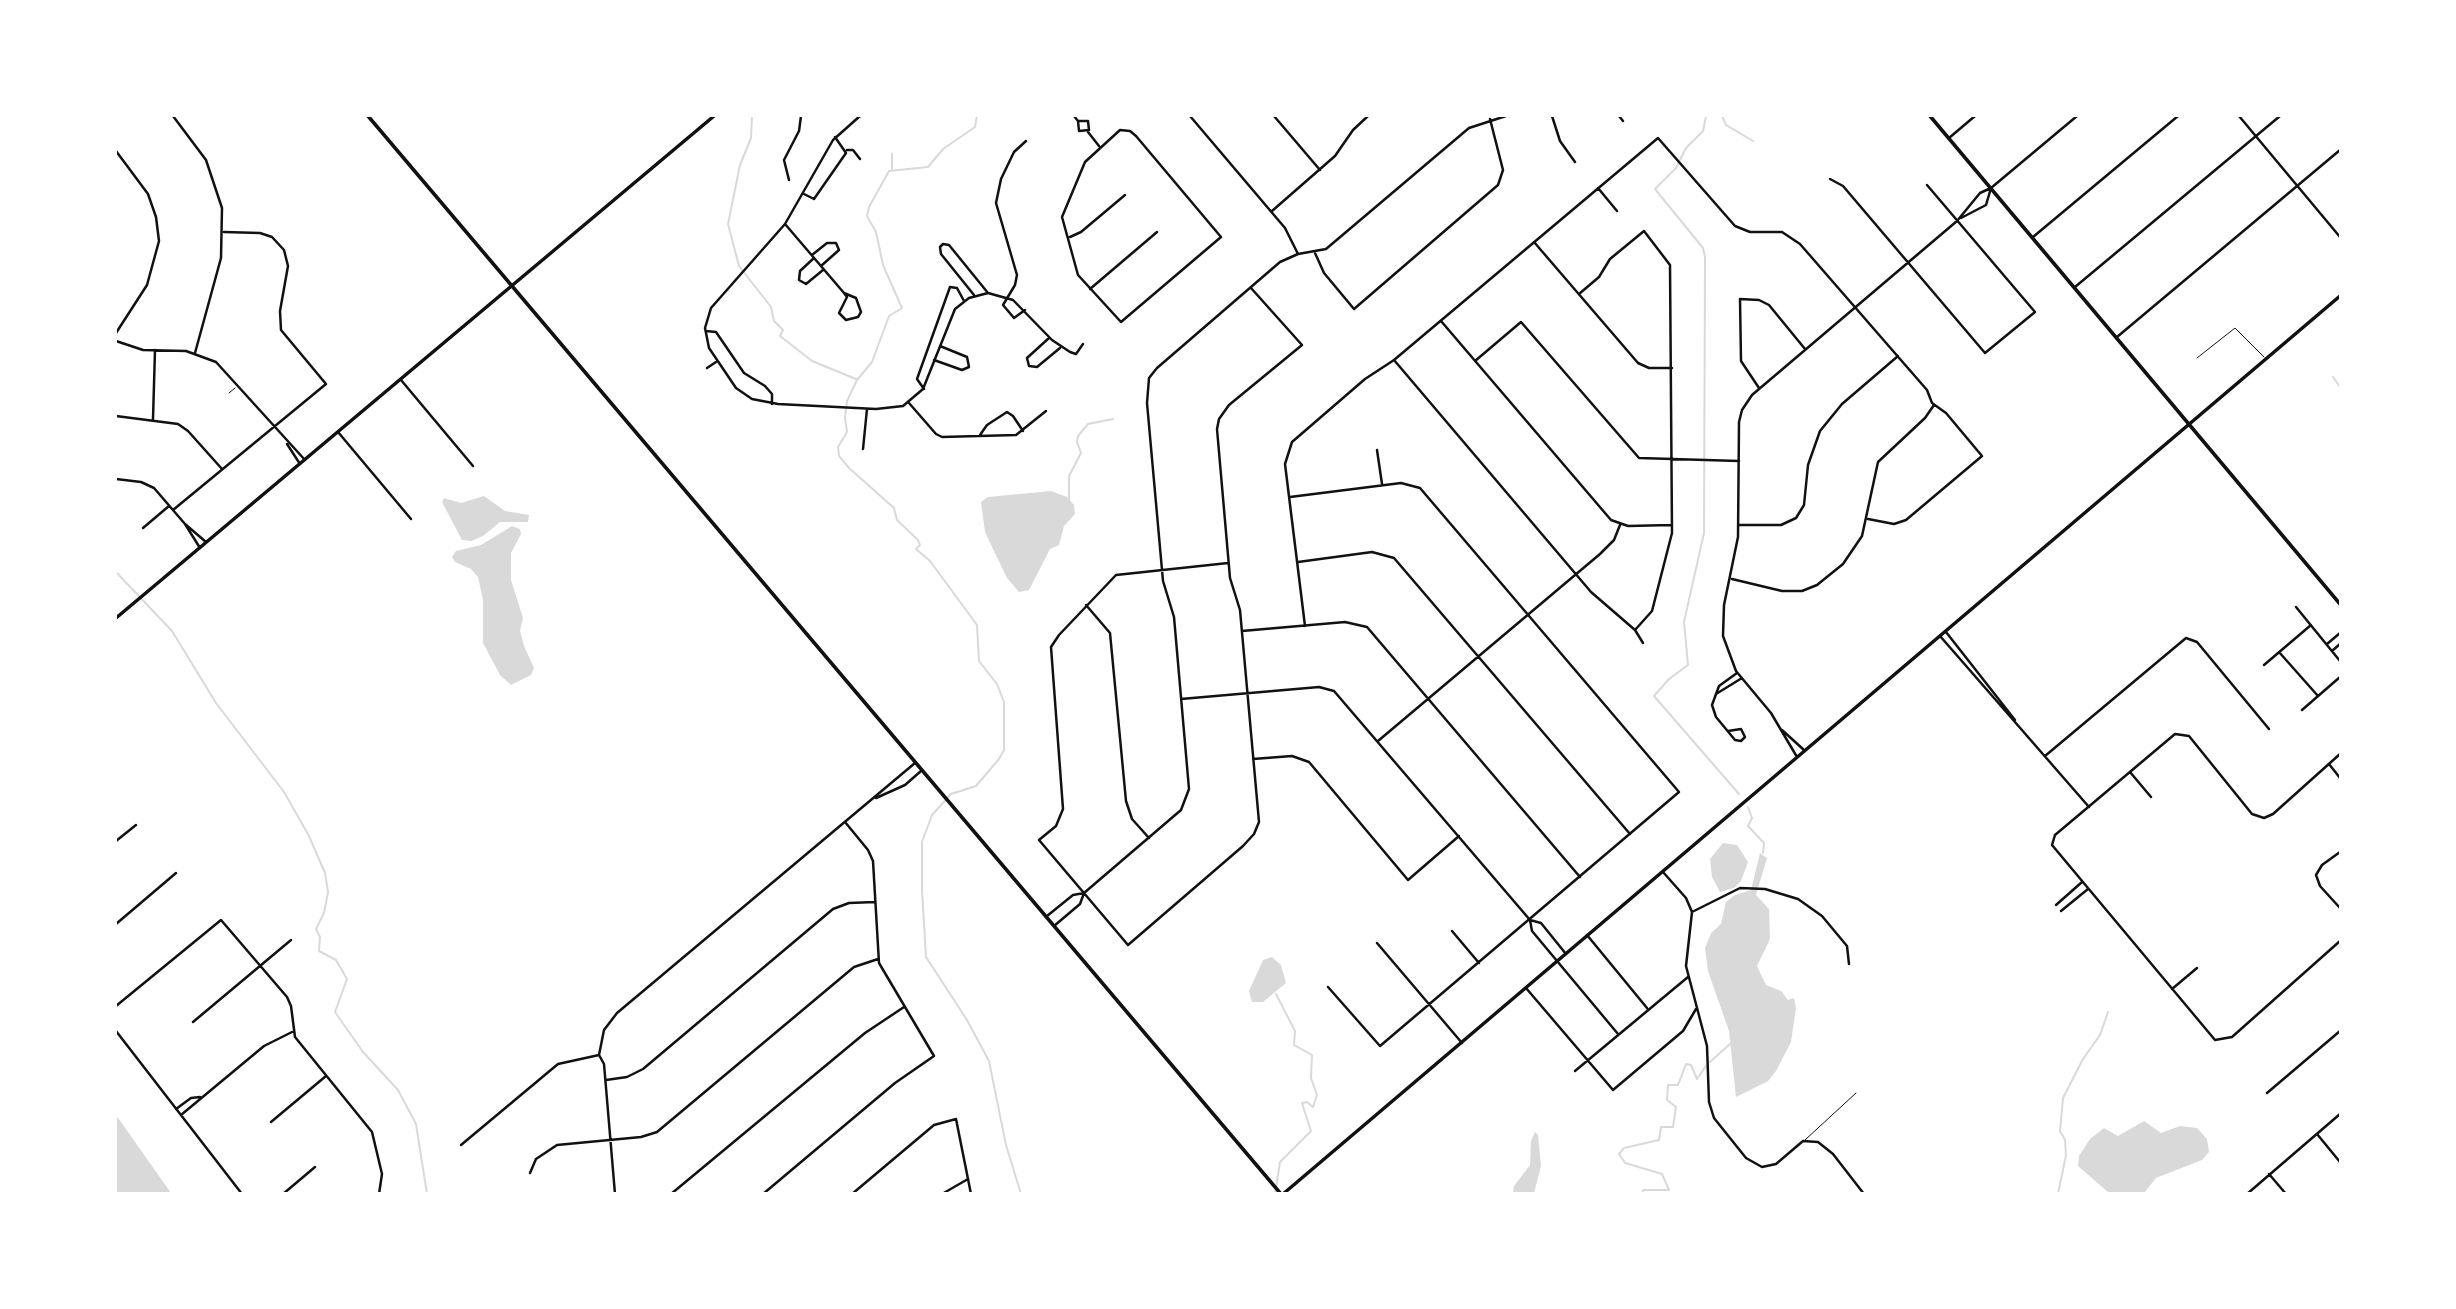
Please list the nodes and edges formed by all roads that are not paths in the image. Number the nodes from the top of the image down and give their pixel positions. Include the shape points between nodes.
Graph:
1 (173, 116) edge
2 (368, 116) edge
3 (714, 116) edge
4 (801, 116) edge
5 (860, 116) edge
6 (1074, 116) edge
7 (1190, 116) edge
8 (1274, 116) edge
9 (1358, 116) edge
10 (1368, 116) edge
11 (1506, 116) edge
12 (1552, 116) edge
13 (1619, 116) edge
14 (1930, 116) edge
15 (1975, 116) edge
16 (2077, 116) edge
17 (2178, 116) edge
18 (2239, 116) edge
19 (2280, 116) edge
20 (1490, 119) junction
21 (1362, 120) junction
22 (1078, 121) junction
23 (1623, 121) dead end
24 (1087, 132) junction
25 (2256, 135) junction
26 (835, 137) junction
27 (1949, 138) junction
28 (1026, 141) dead end
29 (1099, 146) junction
30 (2340, 149) edge
31 (846, 150) junction
32 (116, 151) edge
33 (860, 159) dead end
34 (1575, 162) dead end
35 (1320, 170) junction
36 (1830, 178) dead end
37 (789, 180) dead end
38 (1927, 185) dead end
39 (2298, 185) junction
40 (1598, 188) junction
41 (1991, 188) junction
42 (804, 194) junction
43 (1125, 195) dead end
44 (1271, 211) junction
45 (1617, 211) dead end
46 (1957, 221) junction
47 (785, 224) junction
48 (224, 232) junction
49 (1157, 232) dead end
50 (2340, 236) edge
51 (2033, 237) junction
52 (1069, 238) junction
53 (1534, 242) junction
54 (1315, 253) junction
55 (1298, 254) junction
56 (813, 257) junction
57 (1908, 262) junction
58 (823, 268) junction
59 (512, 287) junction
60 (2075, 287) junction
61 (1251, 288) junction
62 (1090, 290) junction
63 (844, 293) junction
64 (988, 293) junction
65 (1579, 294) junction
66 (974, 295) junction
67 (1666, 296) dead end
68 (1671, 296) junction
69 (2340, 296) edge
70 (1008, 297) junction
71 (964, 301) junction
72 (1854, 308) junction
73 (1025, 310) junction
74 (1441, 321) junction
75 (705, 331) junction
76 (116, 333) edge
77 (2117, 337) junction
78 (1049, 338) junction
79 (116, 341) edge
80 (1083, 344) dead end
81 (939, 346) junction
82 (1061, 347) junction
83 (1805, 349) junction
84 (155, 350) junction
85 (195, 353) junction
86 (1898, 356) junction
87 (2196, 358) dead end
88 (2266, 359) junction
89 (934, 360) junction
90 (1394, 360) junction
91 (1475, 361) junction
92 (716, 362) junction
93 (707, 368) dead end
94 (1672, 368) junction
95 (401, 380) junction
96 (238, 385) junction
97 (924, 388) junction
98 (1759, 388) junction
99 (229, 393) dead end
100 (909, 403) junction
101 (772, 404) junction
102 (1934, 405) junction
103 (867, 409) junction
104 (1046, 411) dead end
105 (116, 416) edge
106 (153, 419) junction
107 (2190, 423) junction
108 (273, 427) junction
109 (1023, 431) junction
110 (338, 432) junction
111 (979, 436) junction
112 (288, 444) junction
113 (863, 449) dead end
114 (1377, 450) dead end
115 (305, 460) junction
116 (1672, 461) junction
117 (1739, 461) junction
118 (300, 464) junction
119 (473, 466) dead end
120 (222, 470) junction
121 (116, 479) edge
122 (1382, 485) junction
123 (1290, 497) junction
124 (169, 506) junction
125 (173, 510) junction
126 (411, 519) dead end
127 (1868, 519) junction
128 (185, 524) junction
129 (1620, 525) junction
130 (1671, 525) junction
131 (1739, 525) junction
132 (143, 528) dead end
133 (206, 542) junction
134 (200, 548) junction
135 (1298, 562) junction
136 (1228, 563) junction
137 (1163, 569) junction
138 (1576, 574) junction
139 (1731, 579) junction
140 (2340, 604) edge
141 (1086, 605) junction
142 (2295, 607) dead end
143 (1528, 614) junction
144 (116, 618) edge
145 (2311, 625) junction
146 (1305, 626) junction
147 (1634, 630) junction
148 (1241, 631) junction
149 (1946, 632) junction
150 (2340, 633) edge
151 (1940, 636) junction
152 (1643, 643) dead end
153 (2327, 644) junction
154 (2340, 644) edge
155 (2332, 651) junction
156 (2279, 652) junction
157 (1479, 656) junction
158 (2340, 661) edge
159 (2264, 665) dead end
160 (1737, 673) junction
161 (2340, 677) edge
162 (1742, 678) junction
163 (1247, 693) junction
164 (1716, 694) junction
165 (2318, 696) junction
166 (1429, 698) junction
167 (1181, 699) junction
168 (2302, 710) dead end
169 (1780, 728) junction
170 (2021, 728) junction
171 (2269, 729) dead end
172 (1728, 732) junction
173 (1378, 741) junction
174 (1804, 750) junction
175 (2340, 754) edge
176 (2045, 756) junction
177 (1797, 757) junction
178 (1253, 759) junction
179 (915, 762) junction
180 (2329, 764) junction
181 (922, 771) junction
182 (2130, 772) junction
183 (2340, 778) edge
184 (2151, 797) dead end
185 (873, 799) junction
186 (2089, 807) junction
187 (845, 822) junction
188 (136, 825) dead end
189 (1630, 834) junction
190 (1459, 836) junction
191 (1149, 838) junction
192 (116, 841) edge
193 (2340, 852) edge
194 (1662, 870) junction
195 (176, 873) dead end
196 (1580, 877) junction
197 (2082, 882) junction
198 (2088, 889) junction
199 (1084, 893) junction
200 (2064, 898) junction
201 (874, 902) junction
202 (2070, 904) junction
203 (2056, 905) dead end
204 (2340, 908) edge
205 (2061, 911) dead end
206 (1692, 912) junction
207 (1046, 917) junction
208 (1530, 920) junction
209 (116, 924) edge
210 (1054, 926) junction
211 (1452, 931) dead end
212 (1587, 935) junction
213 (291, 940) dead end
214 (2340, 941) edge
215 (1377, 943) dead end
216 (1566, 954) junction
217 (878, 959) junction
218 (1557, 961) junction
219 (1479, 963) junction
220 (1849, 964) dead end
221 (261, 967) junction
222 (2197, 968) dead end
223 (1688, 977) junction
224 (1328, 987) dead end
225 (1526, 987) junction
226 (2172, 989) junction
227 (125, 998) junction
228 (116, 999) edge
229 (1429, 1005) junction
230 (116, 1006) edge
231 (904, 1007) junction
232 (1648, 1009) junction
233 (1696, 1009) junction
234 (193, 1023) dead end
235 (116, 1031) edge
236 (2340, 1031) edge
237 (292, 1032) junction
238 (1618, 1034) junction
239 (1462, 1042) junction
240 (599, 1055) junction
241 (1587, 1060) junction
242 (1575, 1071) dead end
243 (326, 1076) junction
244 (606, 1080) junction
245 (1856, 1093) dead end
246 (2267, 1093) dead end
247 (203, 1097) junction
248 (176, 1109) junction
249 (2340, 1114) edge
250 (181, 1115) junction
251 (271, 1122) dead end
252 (2317, 1134) junction
253 (611, 1139) junction
254 (1803, 1141) junction
255 (461, 1145) dead end
256 (2340, 1163) edge
257 (315, 1167) dead end
258 (530, 1172) dead end
259 (2269, 1174) junction
260 (968, 1179) junction
261 (242, 1194) edge
262 (283, 1194) edge
263 (379, 1194) edge
264 (615, 1194) edge
265 (671, 1194) edge
266 (763, 1194) edge
267 (852, 1194) edge
268 (942, 1194) edge
269 (971, 1194) edge
270 (1282, 1194) edge
271 (1864, 1194) edge
272 (2247, 1194) edge
273 (2286, 1194) edge

1 - 48 street via 210,169
2 - 59 main road
3 - 59 main road
4 - 37 street via 799,131 784,160
5 - 26 street
6 - 22 street
7 - 44 street
8 - 35 street
9 - 21 street
10 - 21 street
11 - 20 street
12 - 34 street via 1560,141
13 - 23 street
14 - 27 main road
15 - 27 street
16 - 41 street
17 - 51 street
18 - 25 street
19 - 25 street
20 - 54 street via 1469,128 1331,245
20 - 54 street via 1503,170 1498,186 1354,309 1324,273
21 - 35 street
22 - 24 street via 1079,131
22 - 24 street via 1089,122
24 - 29 street
25 - 39 street
25 - 60 street
26 - 31 street
26 - 42 street
27 - 41 main road
28 - 70 street via 1014,152 996,194 1017,275
29 - 52 street via 1085,162 1063,208
29 - 62 street via 1120,130 1133,133 1221,237 1121,322
30 - 39 street
31 - 33 street via 853,150
31 - 42 street via 814,199
32 - 76 street via 148,194 159,241 147,285
35 - 44 street
36 - 57 street via 1843,186
38 - 46 street
39 - 50 street
39 - 77 street
40 - 45 street
40 - 53 street
40 - 72 street via 1658,138 1735,226 1750,232 1782,232 1796,240
41 - 46 street via 1980,193
41 - 46 street via 1986,205
41 - 51 main road
42 - 47 street
43 - 52 street
44 - 55 street via 1289,233
46 - 57 street
46 - 57 street via 2035,312 1985,353
47 - 56 street
47 - 75 street via 715,300
48 - 85 street via 219,270
48 - 108 street via 260,233 284,250 288,266 279,325 326,384
49 - 62 street
51 - 60 main road
52 - 62 street via 1075,269
53 - 65 street
53 - 74 street
54 - 55 street
55 - 61 street via 1286,258
56 - 58 street
56 - 58 street via 799,273 801,283 807,284
56 - 58 street via 827,243 836,243 839,250
57 - 72 street
58 - 63 street
59 - 95 main road
59 - 179 main road
60 - 77 main road
61 - 136 street via 1302,345 1229,405 1219,419
61 - 137 street via 1157,368 1148,382
63 - 63 street via 847,298 839,313 846,320 858,317 861,312 856,299
64 - 66 street
64 - 66 street via 949,245 943,244 941,254
64 - 70 street
65 - 68 street via 1599,277 1610,259 1644,231 1670,265
65 - 94 street via 1638,363
66 - 71 street
67 - 68 street
68 - 94 street
69 - 88 main road
70 - 73 street
70 - 73 street via 1003,305 1014,318
71 - 81 street via 953,313
71 - 97 street via 957,288 950,287 917,379
72 - 83 street
72 - 86 street
73 - 78 street
74 - 90 street
74 - 91 street
75 - 92 street
75 - 101 street via 718,334 744,373 769,390
77 - 107 main road
78 - 82 street
78 - 82 street via 1027,359 1031,367
79 - 84 street
80 - 82 street via 1076,354
81 - 89 street
81 - 89 street via 967,358 969,367 962,370
83 - 98 street
83 - 98 street via 1769,305 1740,299 1741,361
84 - 85 street
84 - 106 street
85 - 96 street via 216,362
86 - 102 street
86 - 131 street via 1842,404 1820,431 1809,460 1804,505 1796,518 1781,525
87 - 88 lane via 2235,328
88 - 107 main road
89 - 97 street
90 - 123 street via 1292,442 1285,459
90 - 138 street
91 - 116 street via 1521,322 1634,454 1644,460
91 - 129 street via 1607,516
92 - 93 street
92 - 101 street via 741,393
94 - 116 street
95 - 110 main road
95 - 119 street
96 - 99 lane
96 - 108 street
97 - 100 street
98 - 117 street via 1741,416
100 - 103 street via 893,409
100 - 111 street via 939,436
101 - 103 street
102 - 127 street via 1878,462
102 - 127 street via 1982,456 1902,522
103 - 113 street
104 - 109 street
105 - 106 street
106 - 120 street via 183,427
107 - 140 main road
107 - 149 main road
108 - 112 street
108 - 120 street
109 - 111 street via 1011,436
109 - 111 street via 1013,416 1004,412
110 - 115 main road
110 - 126 street
112 - 115 street
112 - 118 street
114 - 122 street
115 - 118 main road
116 - 117 street
116 - 130 street
117 - 131 street
118 - 133 main road
120 - 125 street
121 - 124 street via 150,485
122 - 123 street
122 - 143 street via 1407,483 1420,488
123 - 135 street
124 - 125 street
124 - 132 street
125 - 128 street
127 - 139 street via 1847,559 1812,588 1789,592
128 - 133 street
128 - 134 street
129 - 130 street
129 - 138 street via 1611,544
130 - 147 street via 1652,611
131 - 139 street
133 - 134 main road
134 - 144 main road
135 - 146 street
135 - 157 street via 1371,552 1391,556
136 - 137 street
136 - 148 street
137 - 141 street via 1116,575
137 - 167 street via 1174,617
138 - 143 street
138 - 147 street
139 - 160 street via 1722,626
141 - 191 street via 1110,633 1126,800 1132,819
141 - 199 street via 1054,640 1050,652 1063,809 1056,826 1040,840
142 - 145 street
143 - 157 street
143 - 189 street via 1679,793
145 - 153 street
145 - 156 street
146 - 148 street
146 - 166 street via 1351,622 1367,626
147 - 152 street
148 - 163 street
149 - 151 main road
149 - 170 street
150 - 153 street
151 - 170 street
151 - 174 main road
153 - 155 street
154 - 155 street
155 - 158 street
156 - 159 street
156 - 165 street
157 - 166 street
157 - 189 street
160 - 162 street
160 - 164 street via 1719,686
161 - 165 street
162 - 164 street
162 - 169 street
163 - 167 street
163 - 173 street via 1330,688
163 - 178 street
164 - 172 street via 1713,711
165 - 168 street
166 - 173 street
166 - 196 street
167 - 191 street via 1188,798
169 - 174 street
169 - 177 street
170 - 176 street
171 - 176 street via 2197,642 2188,638
172 - 172 street via 1738,741 1745,737 1741,729
173 - 190 street
174 - 177 main road
175 - 180 street
176 - 186 street
177 - 194 main road
178 - 190 street via 1292,756 1308,762 1408,880
178 - 199 street via 1259,822 1254,834 1128,945
179 - 181 main road
179 - 185 street
180 - 182 street via 2264,818 2252,814 2192,739 2182,734 2170,737
180 - 183 street
181 - 185 street via 905,785
181 - 207 main road
182 - 184 street
182 - 186 street
185 - 187 street
186 - 197 street via 2055,835 2052,843 2056,854
187 - 201 street via 872,857
187 - 240 street via 617,1013 604,1030
188 - 192 street
189 - 196 street
190 - 208 street
191 - 199 street
193 - 204 street via 2316,875
194 - 206 street
194 - 212 main road
195 - 209 street
196 - 208 street
197 - 198 street
197 - 200 street
198 - 202 street
198 - 226 street
199 - 207 street via 1073,895
199 - 210 street via 1080,904
200 - 202 street
200 - 203 street
201 - 217 street
201 - 244 street via 833,909 643,1069
202 - 205 street
206 - 220 street via 1737,889 1751,887 1798,899 1822,916 1847,946
206 - 223 street
207 - 210 main road
208 - 216 street via 1541,923
208 - 218 street via 1532,931
208 - 219 street
210 - 270 main road
211 - 219 street
212 - 216 main road
212 - 232 street
213 - 221 street
214 - 226 street via 2232,1037 2221,1041 2209,1035
215 - 229 street
216 - 218 main road
217 - 231 street
217 - 253 street via 854,967 657,1132
218 - 225 main road
218 - 238 street
219 - 229 street
221 - 227 street via 221,920
221 - 234 street
221 - 237 street via 289,1001
222 - 226 street
223 - 232 street
223 - 233 street
224 - 229 street via 1380,1046
225 - 239 main road
225 - 241 street
227 - 228 street
227 - 230 street
229 - 239 street
231 - 265 street via 865,1033
231 - 266 street via 934,1056
232 - 238 street
233 - 241 street via 1684,1031 1613,1090
233 - 254 street via 1707,1046 1710,1108 1727,1136 1745,1158 1762,1167 1776,1164
235 - 248 street
236 - 246 street
237 - 243 street
237 - 247 street via 268,1042
238 - 241 street
239 - 270 main road
240 - 244 street
240 - 255 street via 558,1064
241 - 242 street
243 - 251 street
243 - 263 street via 376,1139 382,1174
244 - 253 street
245 - 254 lane
247 - 248 street via 191,1098
247 - 250 street
248 - 250 street
249 - 252 street
250 - 261 street
252 - 256 street
252 - 259 street
253 - 258 street via 554,1146 536,1159
253 - 264 street
254 - 271 street via 1828,1148
257 - 262 street
259 - 272 street
259 - 273 street
260 - 267 street via 956,1119 934,1125
260 - 268 street
260 - 269 street

